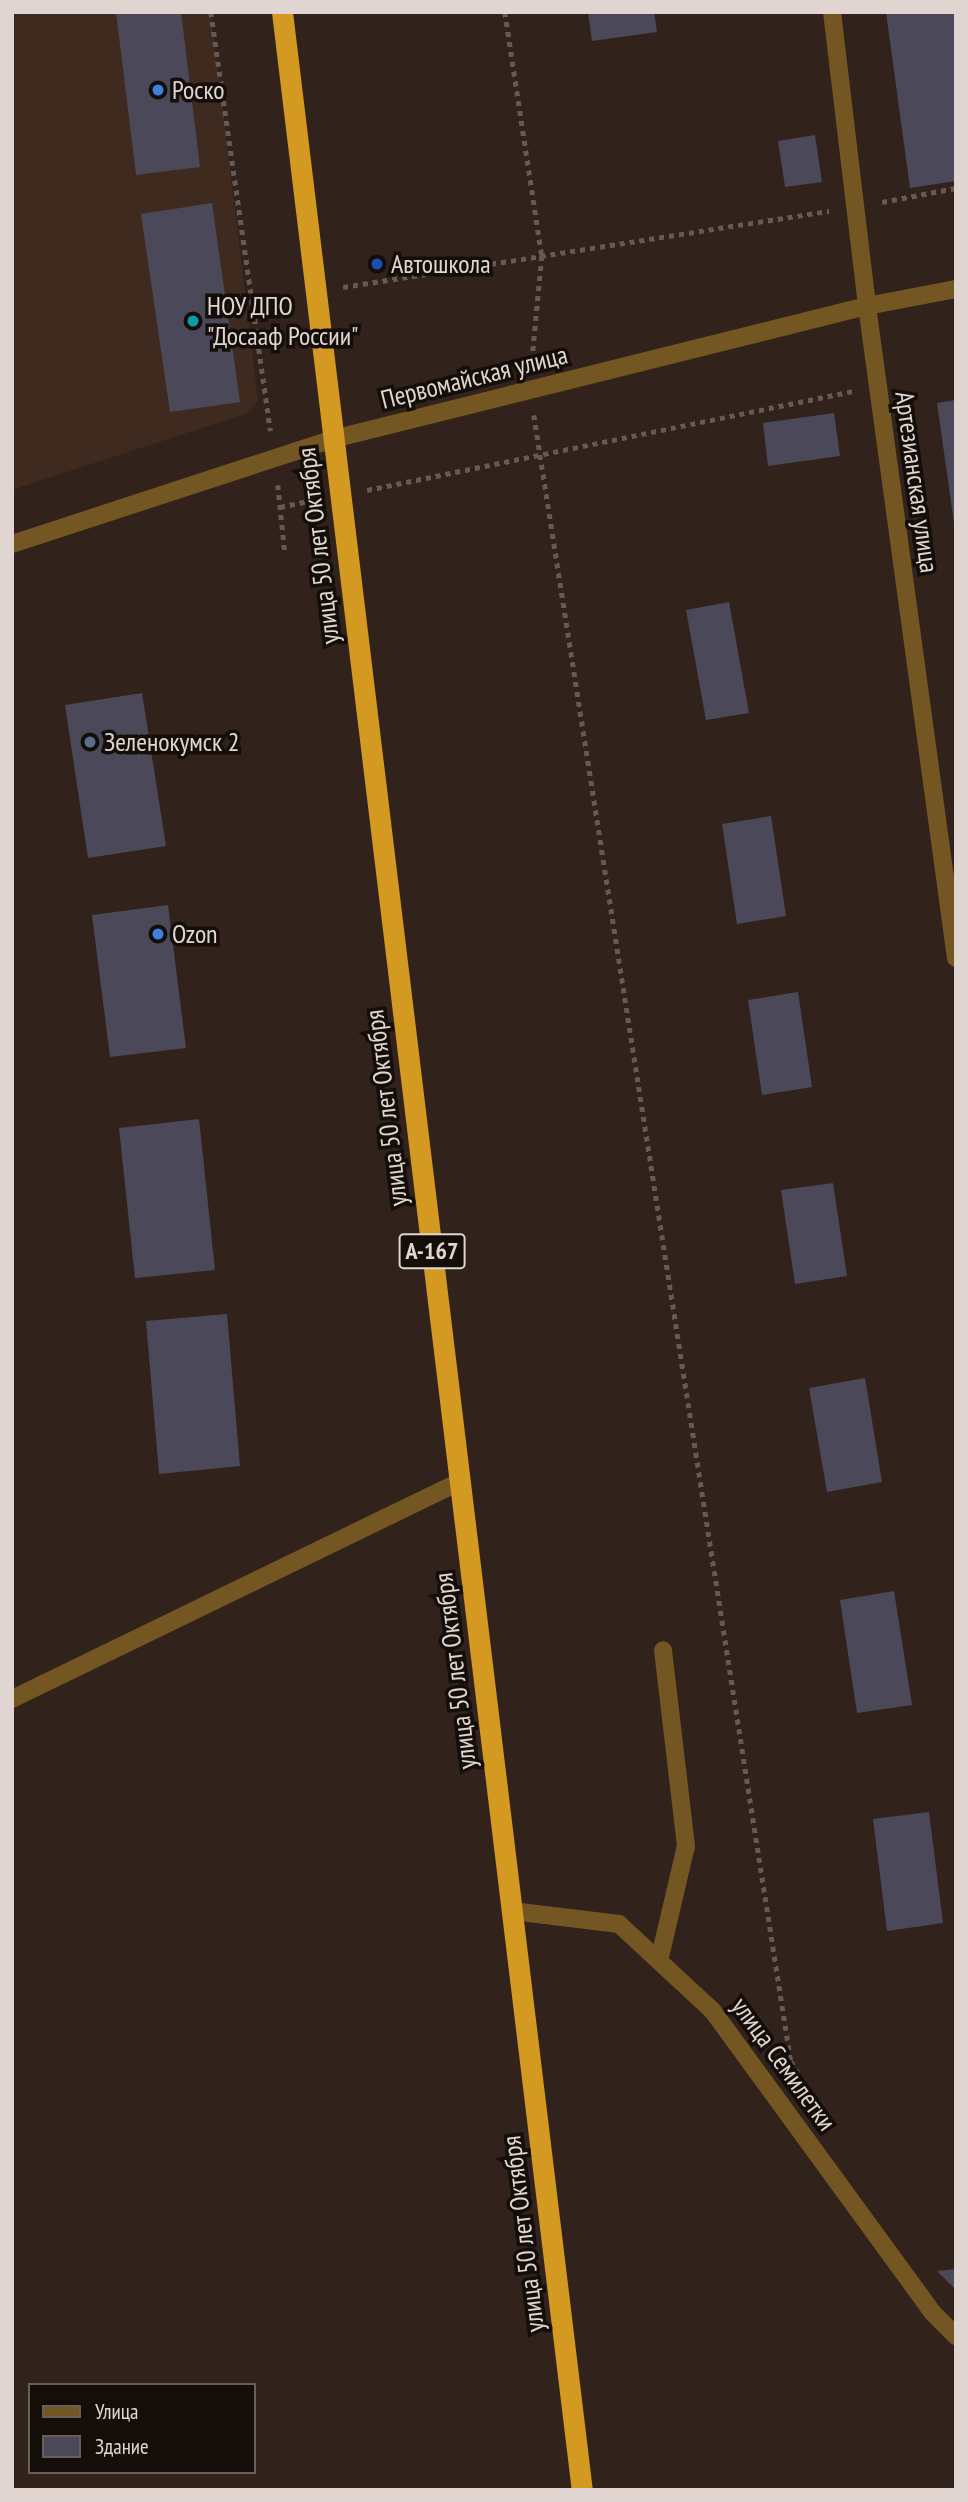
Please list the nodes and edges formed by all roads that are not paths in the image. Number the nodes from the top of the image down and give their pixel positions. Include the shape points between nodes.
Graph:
1 (282, 12) edge
2 (832, 12) edge
3 (956, 289) edge
4 (867, 306) junction
5 (334, 439) junction
6 (12, 544) edge
7 (956, 958) edge
8 (460, 1481) junction
9 (663, 1650) dead end
10 (12, 1699) edge
11 (512, 1910) junction
12 (660, 1961) junction
13 (956, 2336) edge
14 (582, 2490) edge

1 - 5 highway, улица 50 лет Октября / А-167
2 - 4 street, Артезианская улица
3 - 4 street, Первомайская улица
4 - 5 street, Первомайская улица
4 - 7 street, Артезианская улица
5 - 6 street, Первомайская улица
5 - 8 highway, улица 50 лет Октября / А-167
8 - 10 street
8 - 11 highway, улица 50 лет Октября / А-167
9 - 12 street via 686,1846
11 - 12 street, улица Семилетки via 619,1924
11 - 14 highway, улица 50 лет Октября / А-167
12 - 13 street, улица Семилетки via 712,2010 932,2312

